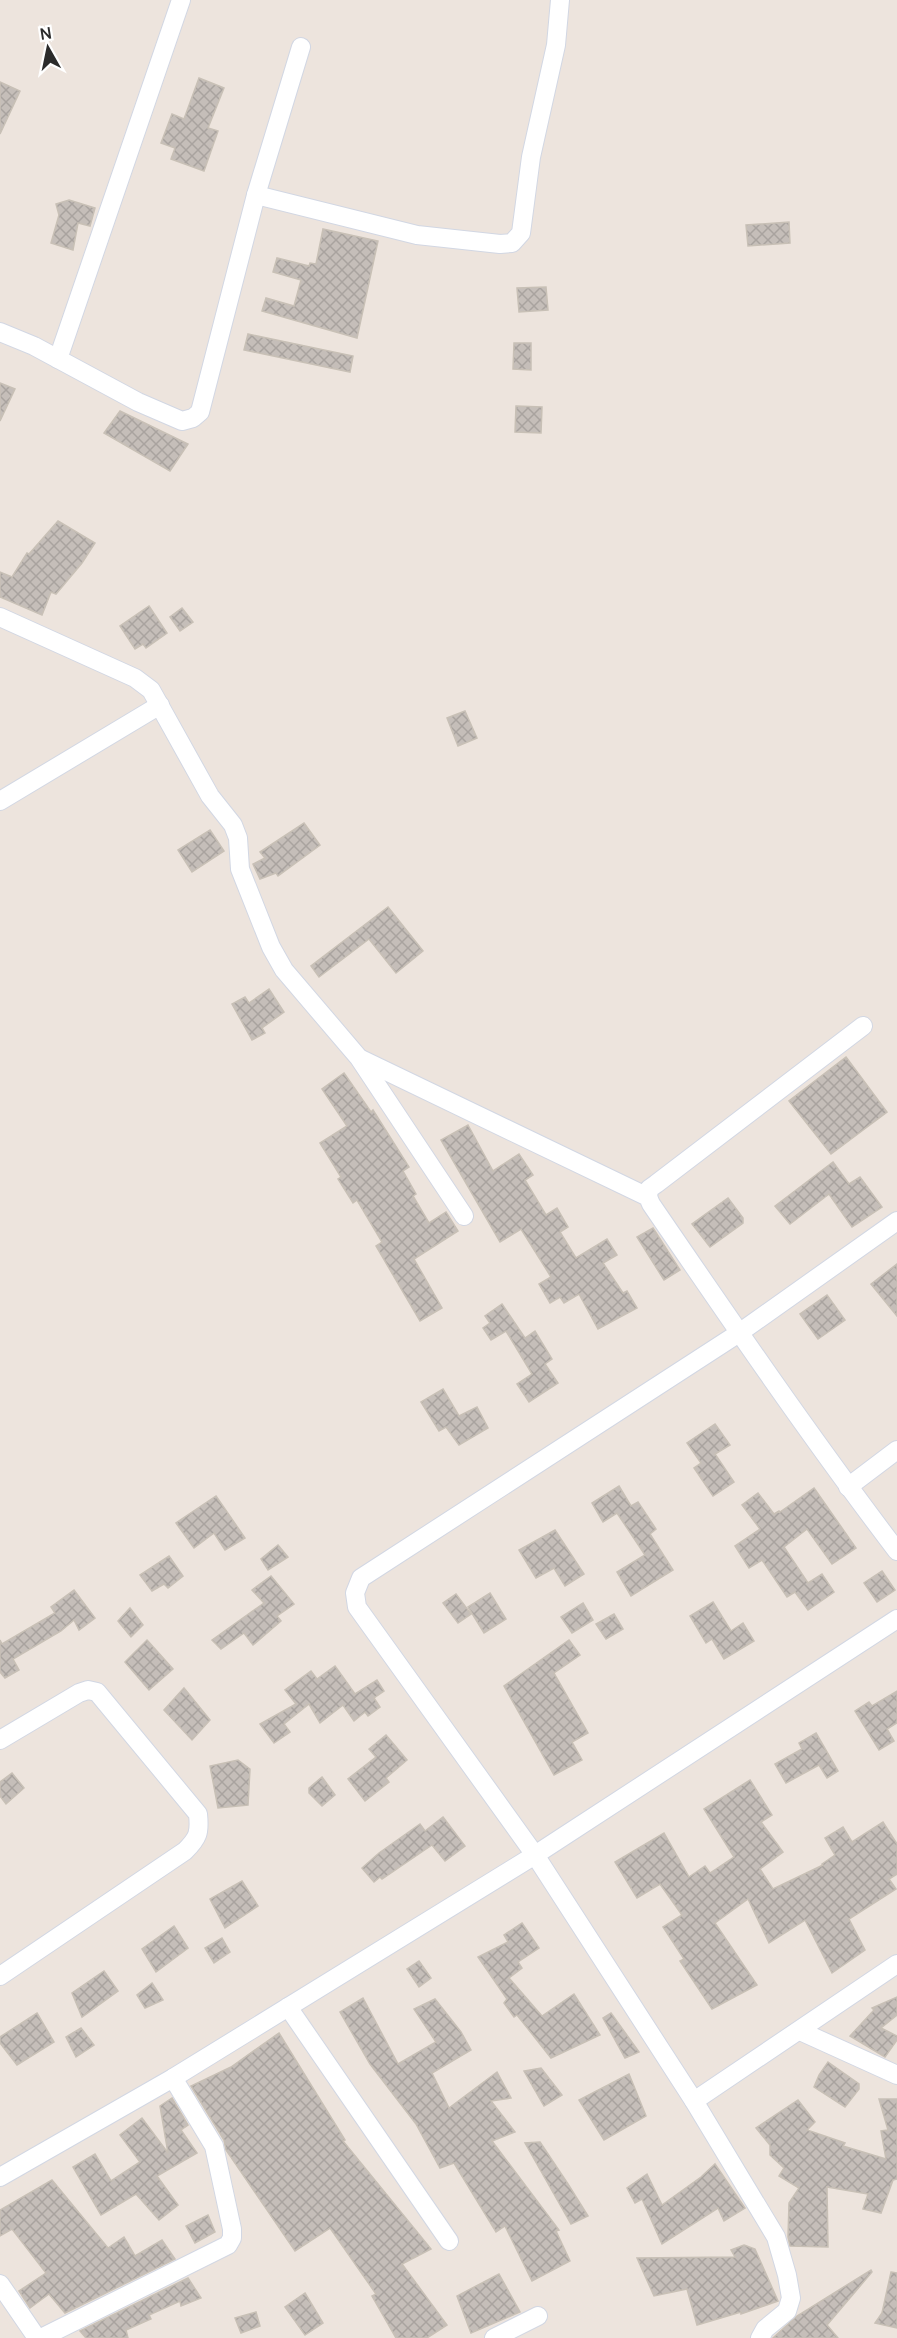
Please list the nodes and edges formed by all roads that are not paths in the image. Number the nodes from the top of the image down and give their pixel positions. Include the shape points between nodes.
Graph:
1 (182, 0) edge
2 (560, 0) edge
3 (301, 47) dead end
4 (256, 195) junction
5 (0, 332) edge
6 (58, 359) junction
7 (0, 617) edge
8 (160, 705) junction
9 (0, 801) edge
10 (863, 1026) dead end
11 (359, 1058) junction
12 (648, 1197) junction
13 (464, 1216) dead end
14 (897, 1221) edge
15 (739, 1333) junction
16 (897, 1450) edge
17 (848, 1487) junction
18 (897, 1551) edge
19 (897, 1619) edge
20 (0, 1740) edge
21 (535, 1856) junction
22 (897, 1964) edge
23 (0, 1976) edge
24 (288, 2007) junction
25 (800, 2031) junction
26 (897, 2075) edge
27 (173, 2078) junction
28 (694, 2101) junction
29 (0, 2177) edge
30 (449, 2241) dead end
31 (0, 2284) edge
32 (538, 2316) dead end
33 (46, 2337) edge
34 (494, 2338) edge
35 (760, 2338) edge

1 - 6 street
2 - 4 street via 556,45 531,157 522,233 512,243 417,235
3 - 4 street
4 - 6 street via 200,412 194,418 182,421 138,402
5 - 6 street
7 - 8 street via 135,678 151,690
8 - 9 street
8 - 11 street via 210,796 234,825 240,869 275,955
10 - 12 street via 649,1189
11 - 12 street
11 - 13 street
12 - 15 street
14 - 15 street
15 - 17 street
15 - 21 street via 361,1578 355,1593 357,1607
16 - 17 street
17 - 18 street
19 - 21 street
20 - 23 street via 73,1696 88,1690 97,1692 198,1814 199,1827 196,1840 185,1851
21 - 24 street
21 - 28 street
22 - 25 street
24 - 27 street
24 - 30 street
25 - 26 street
25 - 28 street
27 - 29 street
27 - 33 street via 214,2146 232,2238 228,2245
28 - 35 street via 776,2237 787,2275 787,2311
31 - 33 street
32 - 34 street

